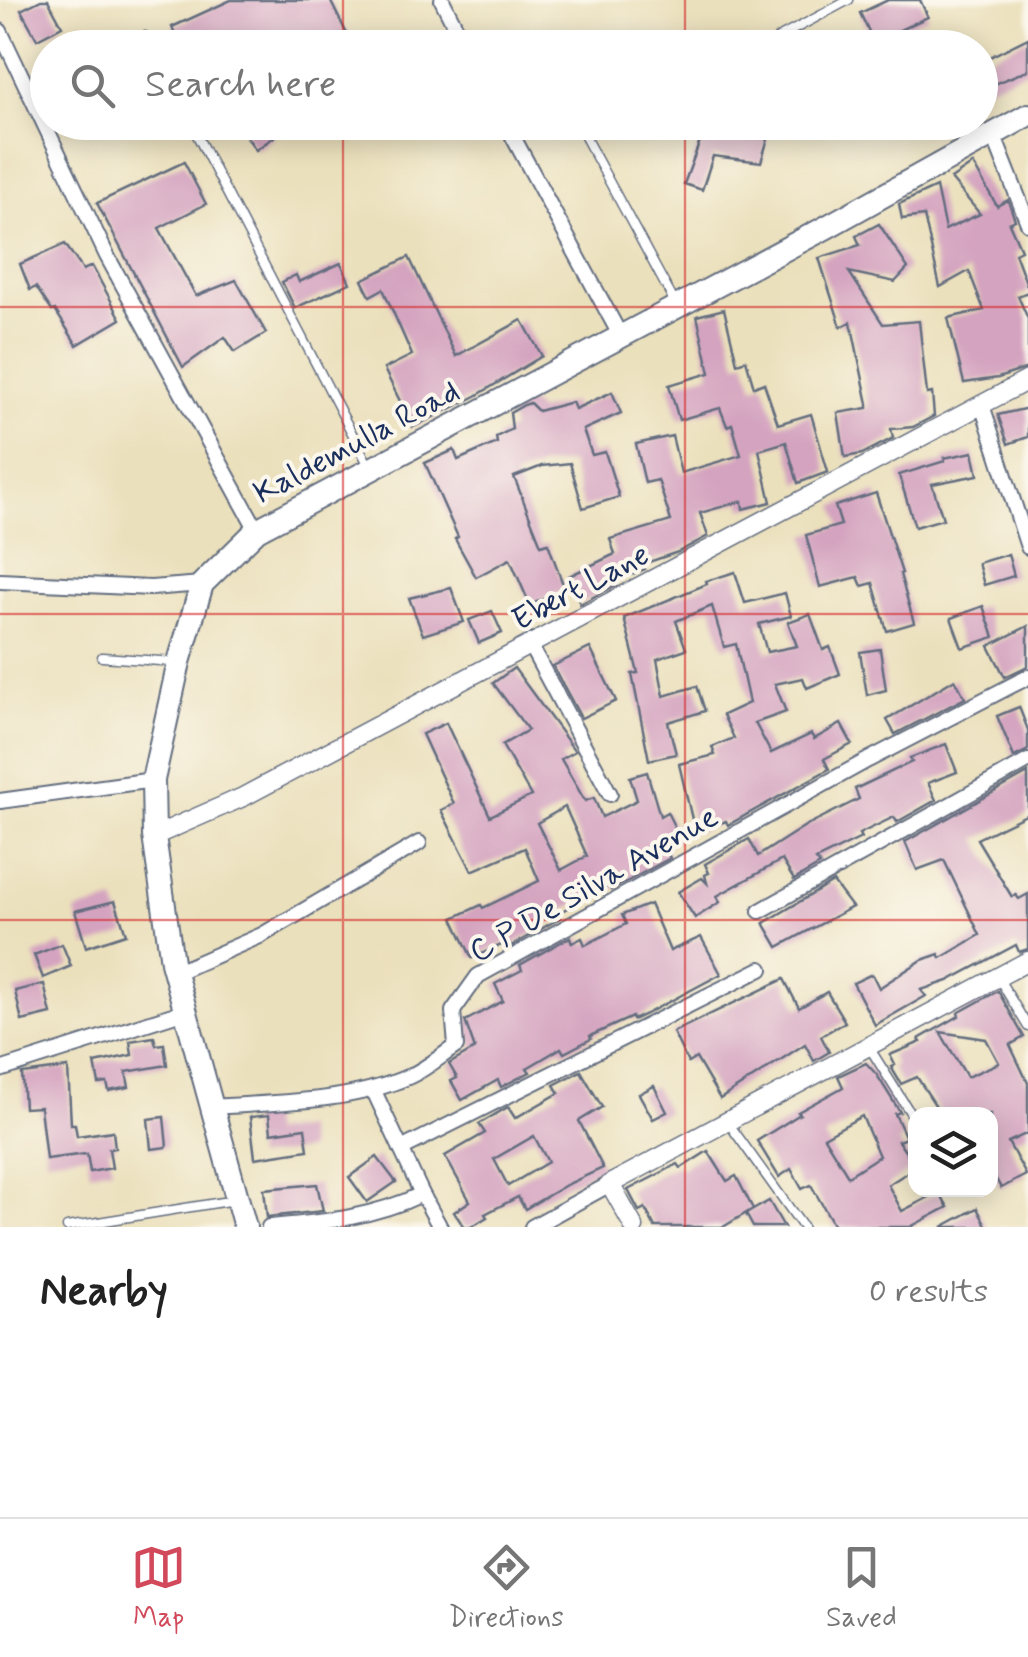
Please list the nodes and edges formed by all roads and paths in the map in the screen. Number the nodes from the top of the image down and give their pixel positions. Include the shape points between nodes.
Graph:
1 (442, 0) edge
2 (849, 0) edge
3 (457, 30) edge
4 (793, 30) edge
5 (0, 31) edge
6 (30, 94) edge
7 (1028, 115) edge
8 (998, 131) edge
9 (52, 140) edge
10 (199, 140) edge
11 (514, 140) edge
12 (587, 140) edge
13 (982, 140) edge
14 (995, 140) edge
15 (1028, 223) edge
16 (676, 306) junction
17 (620, 336) junction
18 (1028, 380) edge
19 (982, 405) junction
20 (371, 470) junction
21 (257, 530) junction
22 (1028, 547) edge
23 (0, 581) edge
24 (202, 584) junction
25 (530, 647) junction
26 (102, 657) dead end
27 (179, 662) junction
28 (1028, 678) edge
29 (1028, 761) edge
30 (153, 780) junction
31 (610, 794) dead end
32 (0, 801) edge
33 (154, 836) junction
34 (419, 843) dead end
35 (760, 911) dead end
36 (1028, 961) edge
37 (761, 968) dead end
38 (175, 974) junction
39 (998, 977) junction
40 (186, 1011) junction
41 (1028, 1026) edge
42 (870, 1047) junction
43 (0, 1070) edge
44 (372, 1089) junction
45 (212, 1107) junction
46 (908, 1109) edge
47 (726, 1120) junction
48 (401, 1149) junction
49 (610, 1184) junction
50 (422, 1194) junction
51 (236, 1200) junction
52 (66, 1227) edge
53 (245, 1227) edge
54 (269, 1227) edge
55 (440, 1227) edge
56 (532, 1227) edge
57 (634, 1227) edge
58 (803, 1227) edge

1 - 3 street
2 - 4 lane
5 - 6 street
7 - 8 main road, Kaldemulla Road
9 - 21 street via 107,256
10 - 20 lane
11 - 17 street
12 - 16 lane
13 - 16 main road, Kaldemulla Road
14 - 15 street
16 - 17 main road, Kaldemulla Road
17 - 20 main road, Kaldemulla Road
18 - 19 street, Ebert Lane
19 - 22 street
19 - 25 street, Ebert Lane
20 - 21 main road, Kaldemulla Road
21 - 24 main road, Kaldemulla Road
23 - 24 street
24 - 27 main road, Kaldemulla Road
25 - 31 street
25 - 33 street, Ebert Lane via 243,797
26 - 27 lane
27 - 30 main road, Kaldemulla Road
28 - 44 street, C P De Silva Avenue via 478,976 452,1011 456,1046 413,1075
29 - 35 street
30 - 32 street
30 - 33 main road, Kaldemulla Road
33 - 38 main road, Kaldemulla Road
34 - 38 street via 262,936
36 - 39 street
37 - 48 street
38 - 40 main road, Kaldemulla Road
39 - 41 lane
39 - 42 street
40 - 43 street
40 - 45 main road, Kaldemulla Road
42 - 46 lane
42 - 47 street
44 - 45 street, C P De Silva Avenue
44 - 48 street
45 - 51 main road, Kaldemulla Road
47 - 49 street
47 - 58 lane
48 - 50 street
49 - 56 street
49 - 57 street
50 - 54 street via 389,1210
50 - 55 street
51 - 52 lane
51 - 53 main road, Kaldemulla Road

